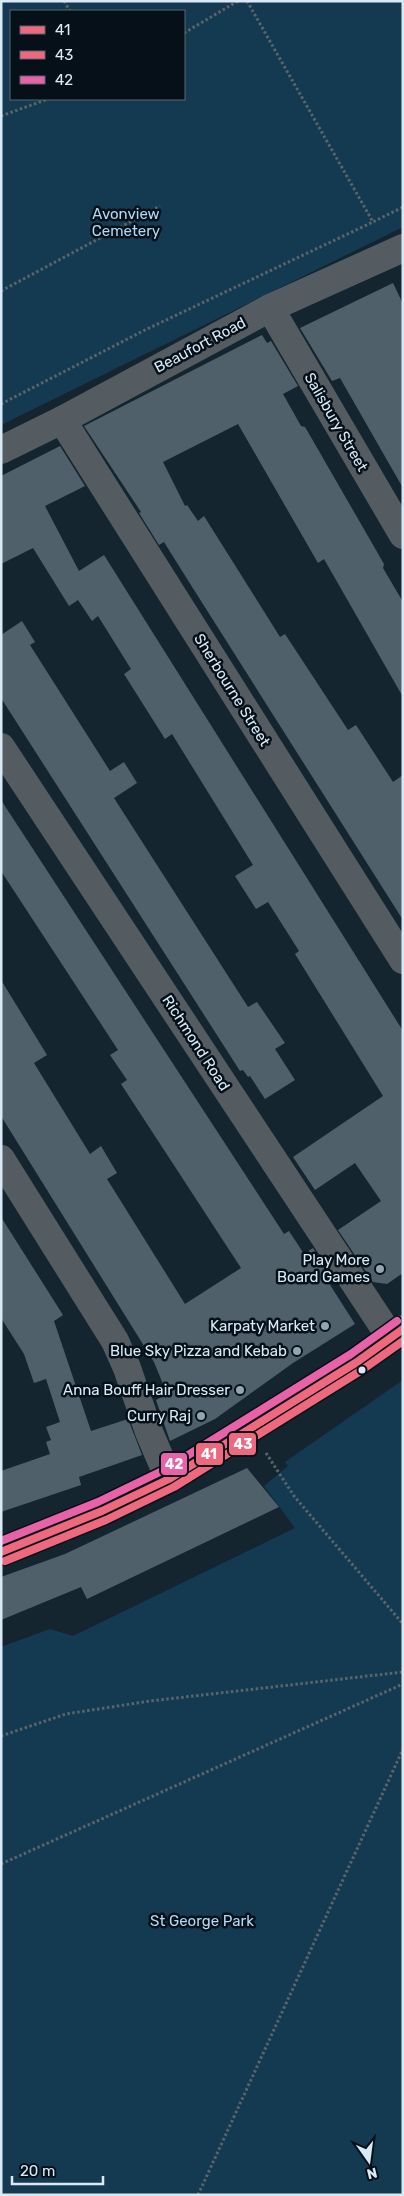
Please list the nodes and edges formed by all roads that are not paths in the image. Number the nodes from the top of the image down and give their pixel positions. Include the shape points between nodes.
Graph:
1 (403, 248) edge
2 (270, 308) junction
3 (62, 420) junction
4 (1, 450) edge
5 (403, 535) edge
6 (1, 747) edge
7 (403, 960) edge
8 (1, 1159) edge
9 (397, 1333) edge
10 (170, 1480) junction
11 (1, 1552) edge

1 - 2 street, Beaufort Road
2 - 3 street, Beaufort Road
2 - 5 street, Salisbury Street
3 - 4 street, Beaufort Road
3 - 7 street, Sherbourne Street
6 - 9 street, Richmond Road
8 - 10 street via 115,1340 148,1432
9 - 10 main road via 274,1416
10 - 11 main road

